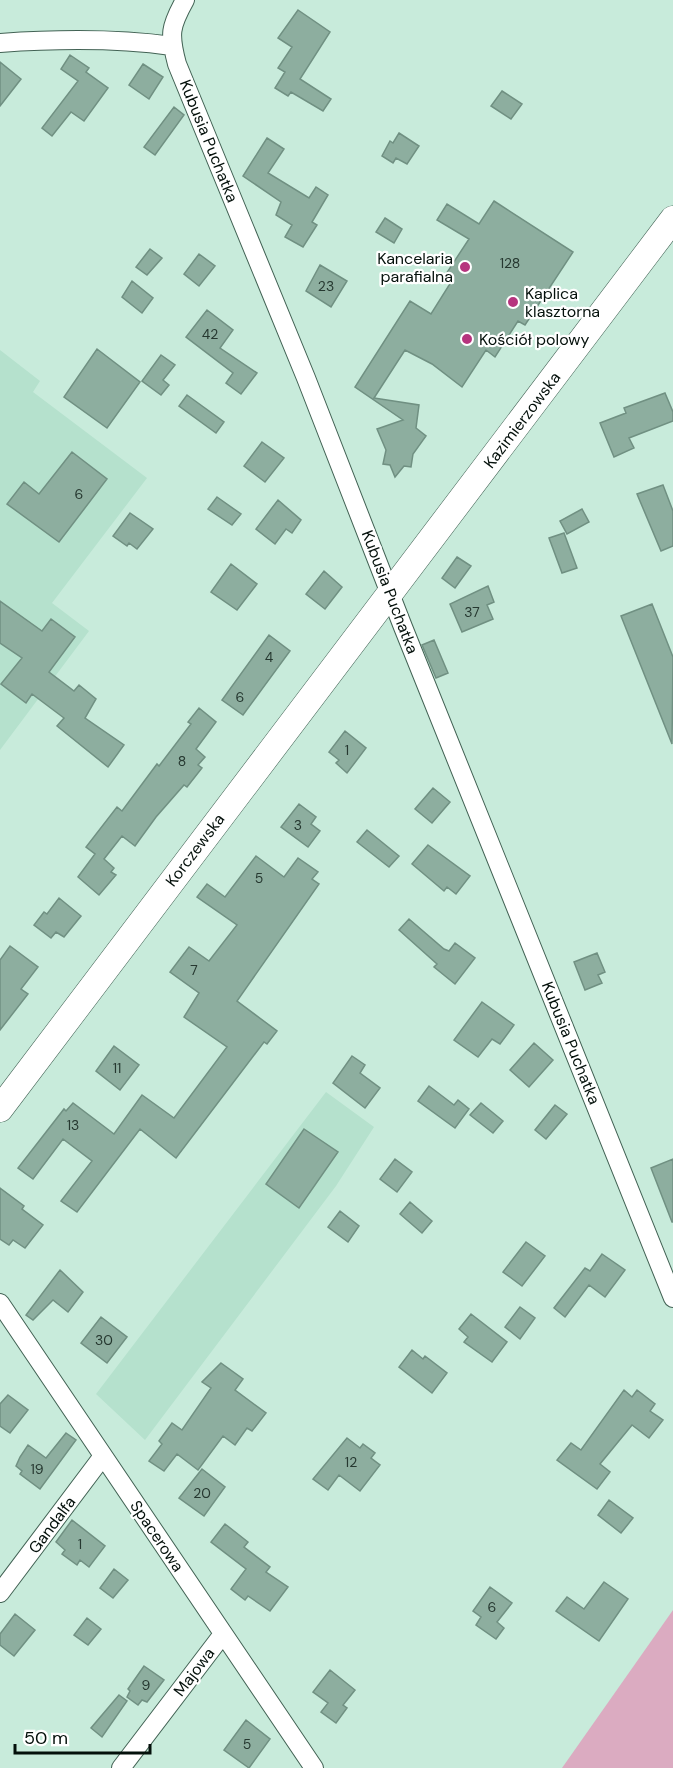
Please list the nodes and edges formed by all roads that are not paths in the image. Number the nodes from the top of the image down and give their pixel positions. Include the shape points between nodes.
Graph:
1 (185, 0) edge
2 (0, 43) edge
3 (172, 46) junction
4 (673, 219) edge
5 (391, 592) junction
6 (0, 1109) edge
7 (673, 1298) edge
8 (0, 1304) edge
9 (103, 1456) junction
10 (0, 1593) edge
11 (223, 1634) junction
12 (122, 1768) edge
13 (314, 1768) edge

1 - 3 street via 171,25
2 - 3 street via 46,40
3 - 5 street, Kubusia Puchatka
4 - 5 street, Kazimierzowska
5 - 6 street, Korczewska
5 - 7 street, Kubusia Puchatka
8 - 9 street, Spacerowa
9 - 10 street, Gandalfa
9 - 11 street, Spacerowa
11 - 12 street, Majowa
11 - 13 street, Spacerowa

